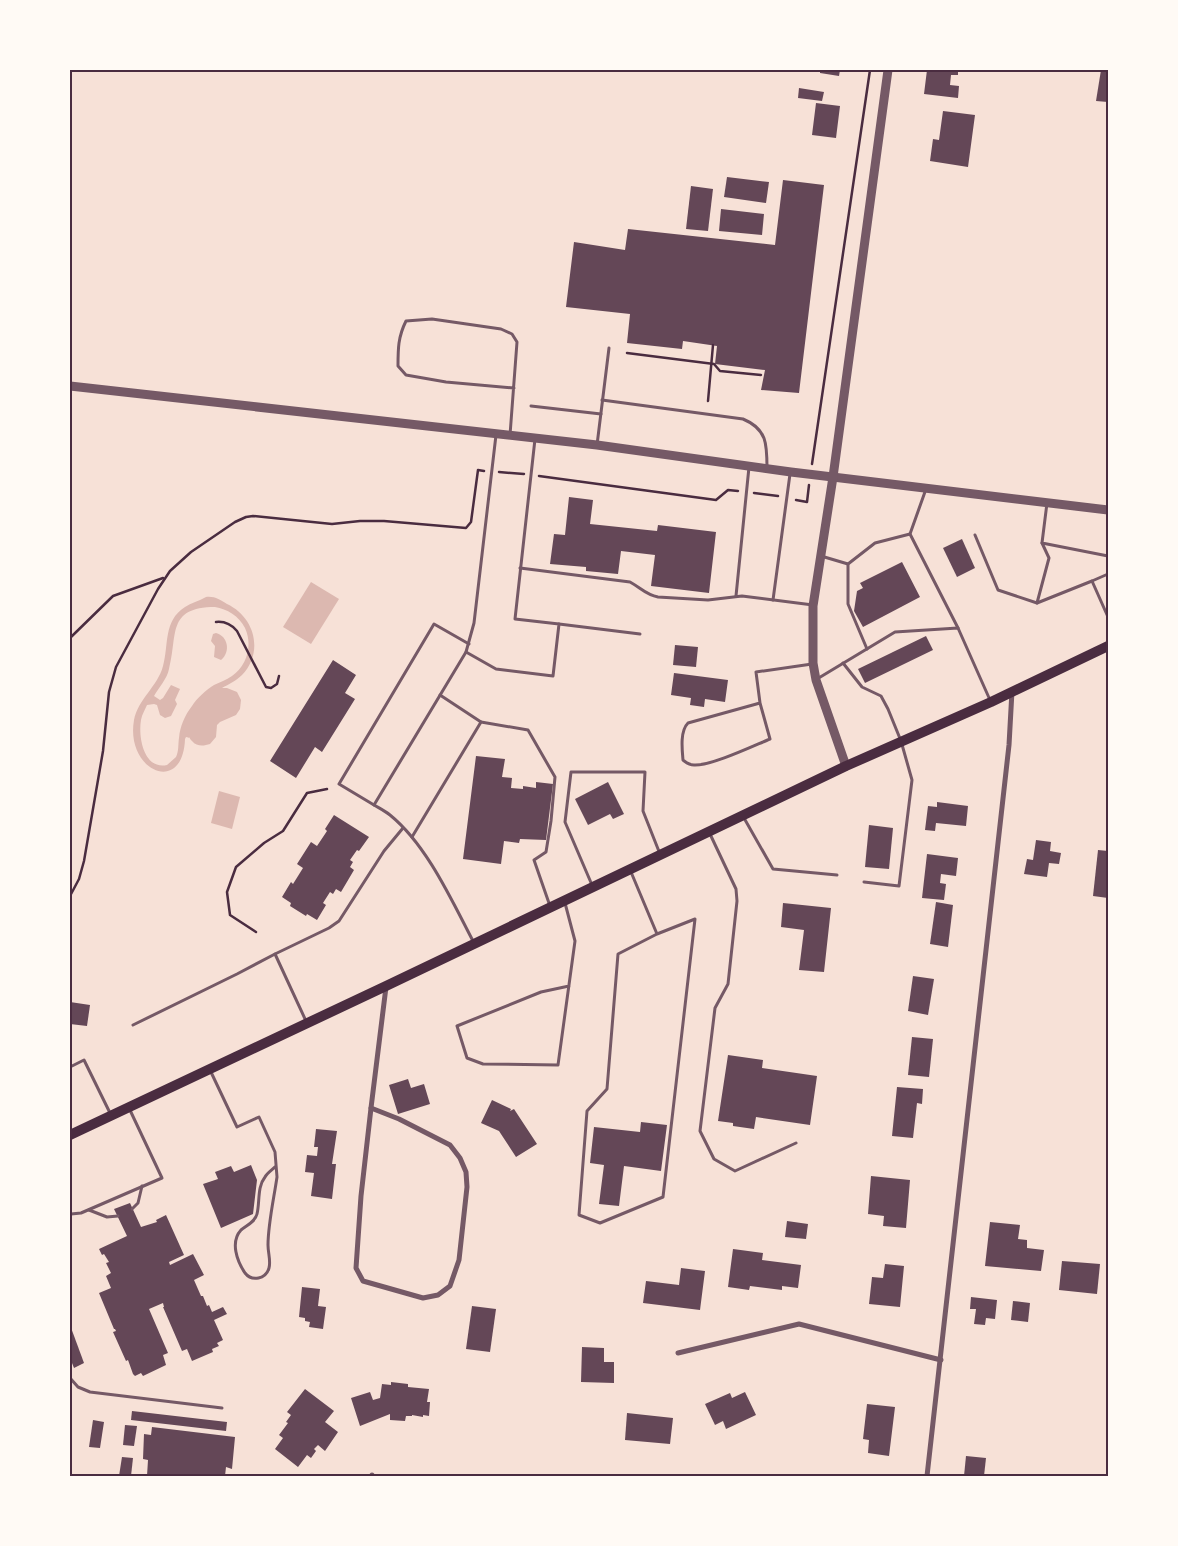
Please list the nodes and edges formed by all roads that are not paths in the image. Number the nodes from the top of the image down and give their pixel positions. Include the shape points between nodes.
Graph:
1 (888, 70) edge
2 (609, 348) dead end
3 (70, 386) edge
4 (514, 388) junction
5 (602, 400) junction
6 (531, 406) dead end
7 (601, 414) junction
8 (496, 434) junction
9 (510, 436) junction
10 (535, 439) junction
11 (597, 445) junction
12 (750, 466) junction
13 (767, 468) junction
14 (791, 472) junction
15 (833, 477) junction
16 (926, 488) junction
17 (1047, 502) junction
18 (1108, 510) edge
19 (910, 534) junction
20 (975, 535) dead end
21 (1042, 543) junction
22 (821, 556) junction
23 (1108, 556) edge
24 (848, 564) junction
25 (520, 568) junction
26 (1108, 574) edge
27 (1092, 581) junction
28 (736, 596) junction
29 (773, 600) junction
30 (1037, 603) junction
31 (813, 606) junction
32 (1108, 617) edge
33 (559, 624) junction
34 (958, 628) junction
35 (640, 634) dead end
36 (469, 644) junction
37 (1108, 646) edge
38 (867, 649) junction
39 (466, 652) junction
40 (843, 663) junction
41 (813, 664) junction
42 (816, 680) junction
43 (1012, 691) junction
44 (440, 695) junction
45 (991, 702) junction
46 (760, 703) junction
47 (481, 722) junction
48 (901, 742) junction
49 (846, 766) junction
50 (374, 805) junction
51 (742, 815) junction
52 (403, 828) junction
53 (709, 831) junction
54 (412, 837) junction
55 (660, 854) junction
56 (629, 869) junction
57 (837, 875) dead end
58 (864, 882) dead end
59 (592, 887) junction
60 (564, 900) junction
61 (550, 907) junction
62 (657, 934) junction
63 (474, 943) junction
64 (275, 954) junction
65 (386, 986) junction
66 (569, 986) junction
67 (307, 1023) junction
68 (133, 1025) dead end
69 (70, 1067) edge
70 (210, 1069) junction
71 (128, 1107) junction
72 (372, 1108) junction
73 (112, 1115) junction
74 (70, 1135) edge
75 (796, 1143) dead end
76 (276, 1166) junction
77 (142, 1186) junction
78 (132, 1209) dead end
79 (88, 1210) junction
80 (70, 1213) edge
81 (118, 1216) dead end
82 (678, 1353) dead end
83 (941, 1360) junction
84 (70, 1378) edge
85 (222, 1408) dead end
86 (927, 1476) edge

1 - 15 street
2 - 5 lane
3 - 8 street
4 - 4 lane via 517,342 512,334 502,329 432,319 406,321 398,347 398,366 406,375
4 - 9 lane
5 - 7 lane
5 - 13 lane via 752,423 758,426 767,448
6 - 7 lane
7 - 11 lane
8 - 9 street
8 - 36 lane
9 - 10 street
10 - 11 street
10 - 25 lane
11 - 12 street
12 - 13 street
12 - 28 lane
13 - 14 street
14 - 15 street
14 - 29 lane
15 - 16 street
15 - 22 street
16 - 17 street
16 - 19 lane
17 - 18 street
17 - 21 lane
19 - 24 lane via 875,543
19 - 34 lane
20 - 30 lane via 998,590
21 - 23 lane
21 - 30 lane via 1049,558
22 - 24 lane
22 - 31 street
24 - 38 lane via 848,604
25 - 28 lane via 630,582 650,596 708,600
25 - 33 lane via 515,619
26 - 27 lane
27 - 30 lane
27 - 32 lane
28 - 29 lane
29 - 31 lane
31 - 41 street
33 - 35 lane
33 - 39 lane via 553,676 496,668
34 - 38 lane via 895,632
34 - 45 lane
36 - 39 lane
36 - 50 lane via 434,624 339,784
37 - 43 main road
38 - 40 lane
39 - 44 lane
40 - 42 lane
40 - 48 lane via 862,687 881,696
41 - 42 street
41 - 46 lane via 756,672
42 - 49 street
43 - 45 main road
43 - 83 street via 1009,745
44 - 47 lane
44 - 50 lane
45 - 48 main road
46 - 46 lane via 688,723 684,727 683,760 687,764 701,765 770,739
47 - 54 lane
47 - 61 lane via 528,730 555,776 546,852 534,860
48 - 49 main road
48 - 58 lane via 912,780 899,886
49 - 51 main road
50 - 52 lane
51 - 53 main road
51 - 57 lane via 773,869
52 - 54 lane
52 - 64 lane via 384,851 339,921
53 - 55 main road
53 - 75 lane via 736,889 737,901 728,984 715,1008 700,1131 714,1160 735,1171
54 - 63 lane
55 - 56 main road
55 - 59 lane via 643,811 645,772 571,772 565,822
56 - 59 main road
56 - 62 lane
59 - 60 main road
60 - 61 main road
60 - 66 lane via 576,941
61 - 63 main road
62 - 62 lane via 618,954 607,1089 587,1111 579,1215 600,1223 663,1197 695,919
63 - 65 main road
64 - 67 lane
64 - 68 lane
65 - 67 main road
65 - 72 street
66 - 66 lane via 558,1065 483,1064 467,1058 457,1026 542,992
67 - 70 main road
69 - 73 lane via 84,1060
70 - 71 main road
70 - 76 lane via 237,1127 259,1117 275,1152
71 - 73 main road
71 - 77 lane via 162,1178
72 - 72 street via 356,1268 363,1281 423,1298 438,1295 450,1286 459,1260 466,1172 450,1145
73 - 74 main road
76 - 76 lane via 264,1177 256,1218 241,1230 235,1241 236,1252 248,1276 258,1278 267,1274 270,1264 268,1245
77 - 78 lane via 138,1203
77 - 79 lane
79 - 80 lane
79 - 81 lane via 107,1217
82 - 83 street via 799,1324
83 - 86 street
84 - 85 lane via 78,1387 90,1392

